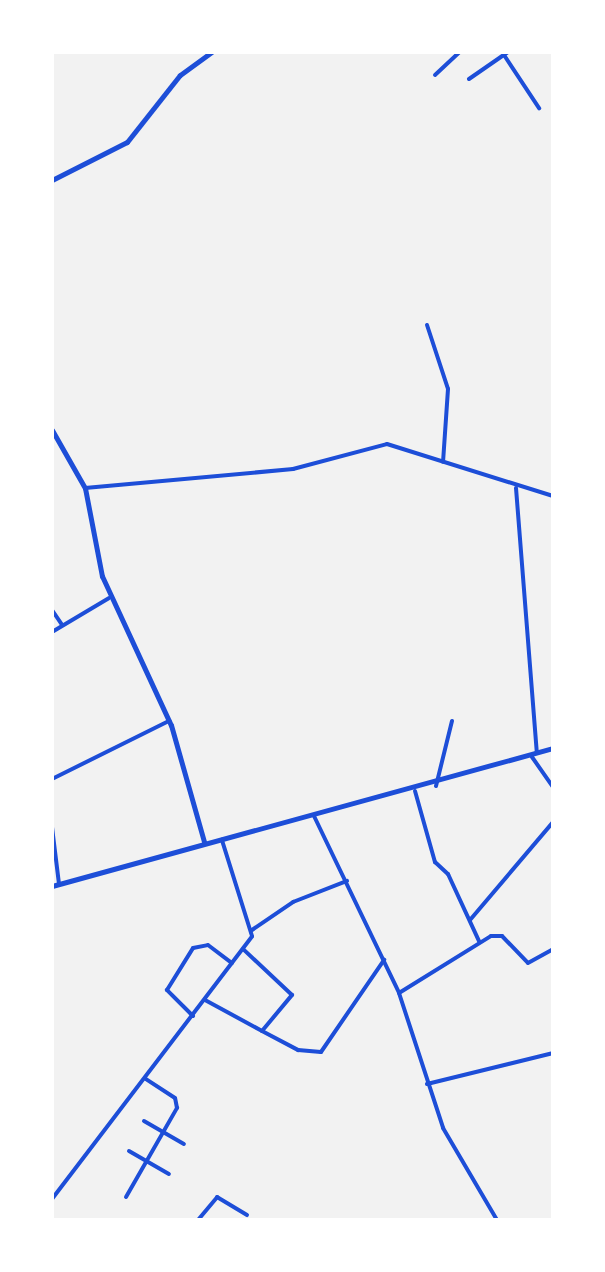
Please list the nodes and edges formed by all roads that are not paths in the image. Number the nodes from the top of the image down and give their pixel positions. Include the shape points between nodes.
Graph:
1 (212, 52) edge
2 (460, 52) edge
3 (506, 54) edge
4 (435, 75) dead end
5 (469, 79) dead end
6 (539, 108) dead end
7 (52, 180) edge
8 (427, 325) dead end
9 (52, 430) edge
10 (443, 462) junction
11 (85, 488) junction
12 (516, 488) junction
13 (553, 496) edge
14 (109, 598) junction
15 (52, 610) edge
16 (62, 625) junction
17 (52, 632) edge
18 (169, 721) junction
19 (452, 721) dead end
20 (553, 748) edge
21 (535, 756) junction
22 (52, 779) edge
23 (436, 786) junction
24 (553, 787) edge
25 (415, 791) junction
26 (314, 816) junction
27 (553, 822) edge
28 (52, 827) edge
29 (221, 838) junction
30 (204, 842) junction
31 (347, 881) junction
32 (59, 884) junction
33 (52, 886) edge
34 (470, 920) junction
35 (252, 930) junction
36 (479, 941) junction
37 (243, 949) junction
38 (553, 949) edge
39 (384, 960) junction
40 (232, 964) junction
41 (399, 993) junction
42 (205, 1000) junction
43 (193, 1016) junction
44 (262, 1031) junction
45 (553, 1053) edge
46 (146, 1079) junction
47 (427, 1084) junction
48 (144, 1121) dead end
49 (163, 1132) junction
50 (184, 1144) dead end
51 (129, 1151) dead end
52 (147, 1161) junction
53 (169, 1174) dead end
54 (126, 1197) dead end
55 (52, 1199) edge
56 (247, 1215) dead end
57 (198, 1220) edge
58 (497, 1220) edge

1 - 7 street via 180,75 127,142
2 - 4 street
3 - 5 street
3 - 6 street
8 - 10 street via 448,389
9 - 11 street
10 - 11 street via 387,444 293,469
10 - 12 street
11 - 14 street
12 - 13 street
12 - 21 street
14 - 16 street
14 - 18 street
15 - 16 street
16 - 17 street
18 - 22 street
18 - 30 street
19 - 23 street
20 - 21 street
21 - 23 street
21 - 24 street
23 - 25 street
25 - 26 street
25 - 34 street via 435,862
26 - 29 street
26 - 31 street
27 - 34 street
28 - 32 street
29 - 30 street
29 - 35 street
30 - 32 street
31 - 35 street via 293,902
31 - 39 street
32 - 33 street
34 - 36 street
35 - 37 street
36 - 38 street via 502,936 528,963
36 - 41 street
37 - 40 street
37 - 44 street via 293,992
39 - 41 street
39 - 44 street via 321,1052 298,1050
40 - 42 street
40 - 43 street via 208,945 193,948 167,990
41 - 47 street
42 - 43 street
42 - 44 street
43 - 46 street
45 - 47 street
46 - 49 street via 178,1102
46 - 55 street
47 - 58 street via 443,1128
48 - 49 street
49 - 50 street
49 - 52 street
51 - 52 street
52 - 53 street
52 - 54 street
56 - 57 street via 217,1197

